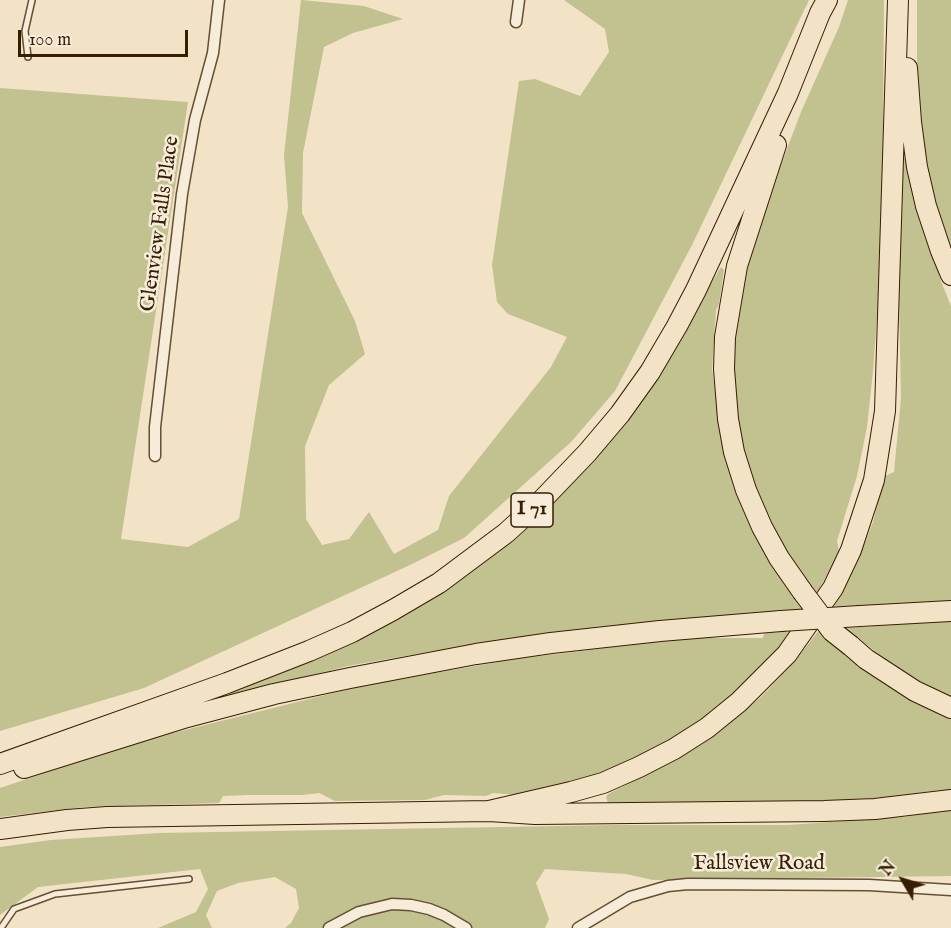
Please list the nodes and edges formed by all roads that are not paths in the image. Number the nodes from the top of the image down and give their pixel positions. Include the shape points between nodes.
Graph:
1 (32, 0) edge
2 (219, 0) edge
3 (519, 0) edge
4 (828, 0) edge
5 (898, 0) edge
6 (904, 0) edge
7 (516, 22) dead end
8 (28, 57) dead end
9 (951, 275) edge
10 (155, 456) dead end
11 (951, 611) edge
12 (951, 708) edge
13 (0, 764) edge
14 (0, 776) edge
15 (951, 800) edge
16 (489, 811) junction
17 (0, 829) edge
18 (189, 879) dead end
19 (951, 890) edge
20 (1, 928) edge
21 (329, 928) edge
22 (466, 928) edge
23 (578, 928) edge

1 - 8 lane via 25,31
2 - 10 street, Glenview Falls Place via 213,53 195,120 182,194
3 - 7 street
4 - 12 highway, bridge via 829,15 775,148 744,241 730,299 724,369 728,419 746,490 766,534 832,631 915,691
4 - 13 highway, I 71 via 743,191 677,326 620,414 541,501 506,533 439,583 352,632 227,683
5 - 16 highway via 885,411 874,480 851,550 833,588 787,654 707,728 674,749 603,783
6 - 9 highway via 917,167 926,207
11 - 14 highway, bridge via 586,638 476,654 274,694
15 - 16 highway via 824,811
16 - 17 highway via 107,817
18 - 20 lane via 55,894 14,909
19 - 23 street, Fallsview Road via 869,885 668,886 630,897
21 - 22 street via 359,912 393,904 429,909

